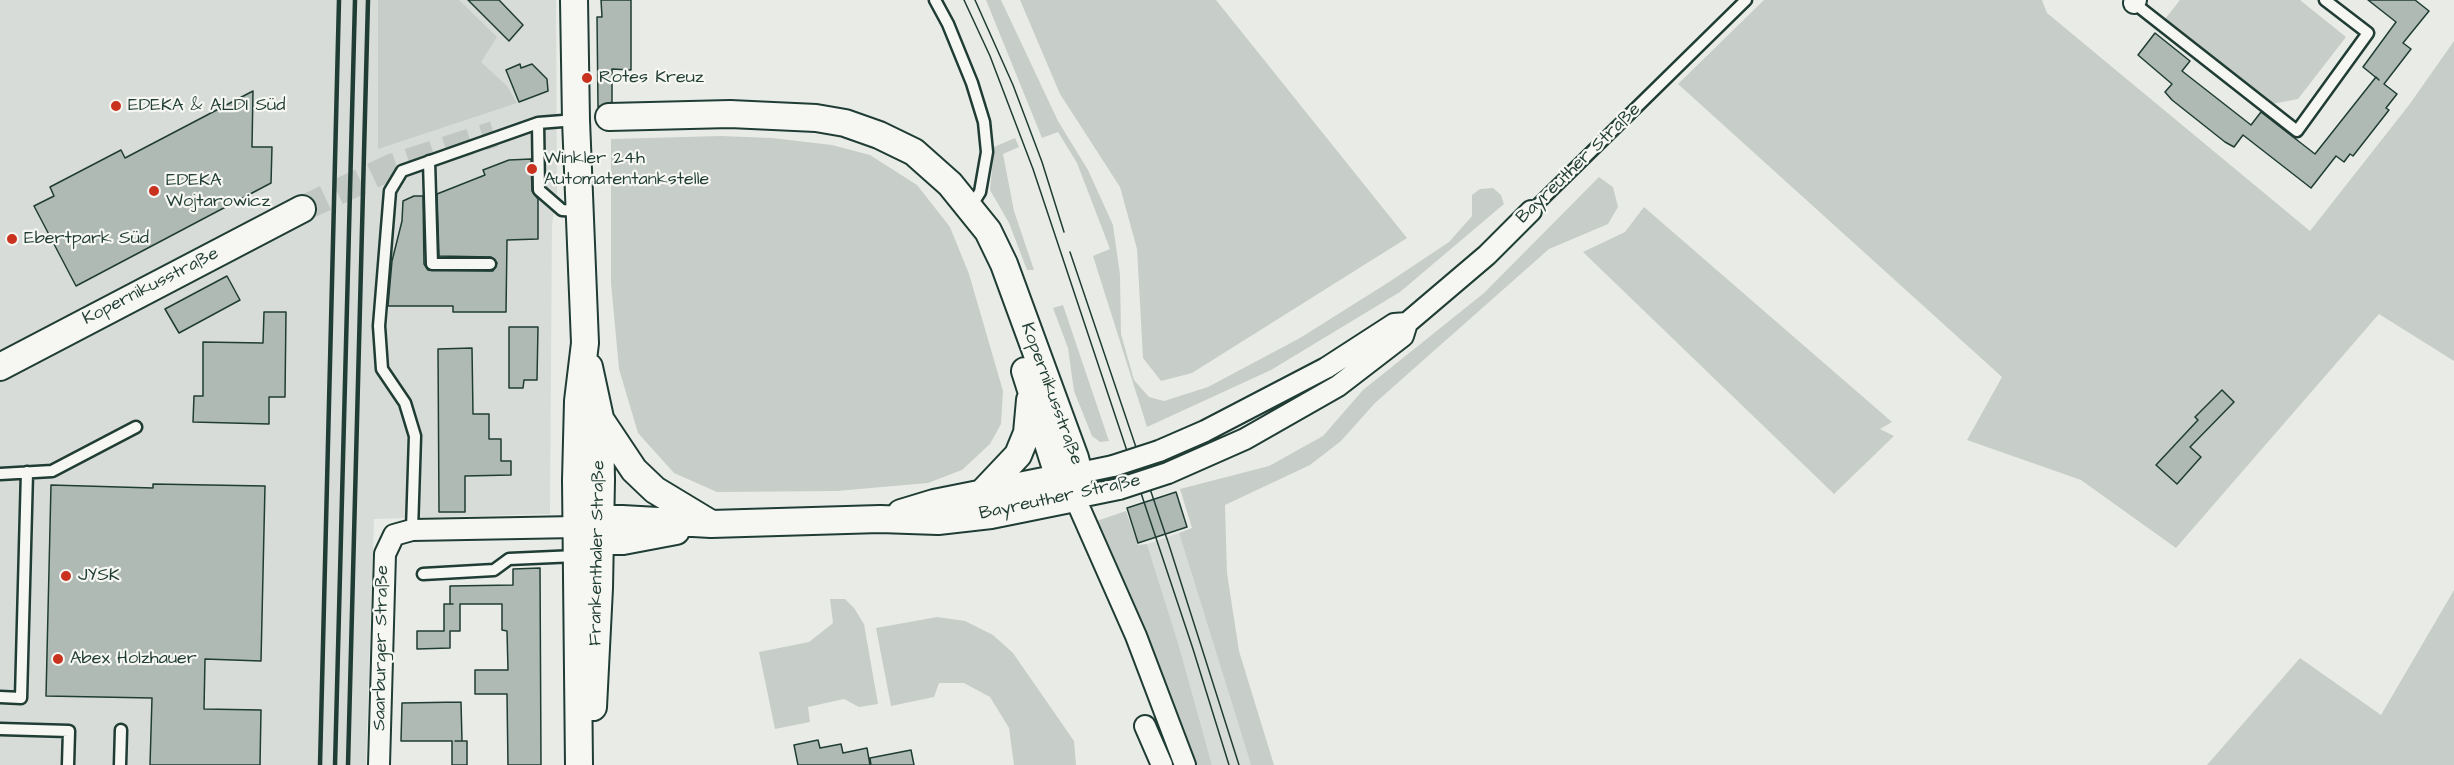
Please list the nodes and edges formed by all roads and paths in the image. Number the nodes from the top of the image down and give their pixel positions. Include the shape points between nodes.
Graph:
1 (574, 0) edge
2 (935, 0) edge
3 (1746, 0) edge
4 (2325, 0) edge
5 (2135, 2) edge
6 (609, 117) dead end
7 (576, 120) junction
8 (538, 123) junction
9 (429, 161) junction
10 (302, 209) tunnel mouth
11 (970, 209) junction
12 (579, 211) junction
13 (1531, 211) joint
14 (490, 264) dead end
15 (1407, 323) junction
16 (585, 343) junction
17 (0, 367) edge
18 (1031, 388) junction
19 (600, 418) junction
20 (136, 427) dead end
21 (27, 472) junction
22 (0, 474) edge
23 (1071, 483) junction
24 (983, 492) junction
25 (880, 519) junction
26 (711, 524) junction
27 (576, 527) junction
28 (412, 530) junction
29 (600, 530) junction
30 (576, 556) junction
31 (423, 574) dead end
32 (0, 697) edge
33 (1145, 726) dead end
34 (0, 729) edge
35 (121, 730) dead end
36 (68, 765) edge
37 (120, 765) edge
38 (379, 765) edge
39 (579, 765) edge
40 (591, 765) edge
41 (1161, 765) edge
42 (1185, 765) edge

1 - 7 street, Frankenthaler Straße
2 - 11 lane via 972,83 984,122 987,152 980,192
3 - 13 lane, Bayreuther Straße
4 - 5 lane via 2368,33 2297,131
6 - 11 street, Kopernikusstraße via 730,114 845,123 914,152 950,184
7 - 8 lane
7 - 12 street, Frankenthaler Straße
8 - 9 lane
8 - 12 lane via 539,190 562,210
9 - 14 lane via 432,264
9 - 28 lane via 402,171 390,191 379,326 382,369 405,403 415,436
10 - 17 street, Kopernikusstraße
11 - 18 street, Kopernikusstraße
11 - 23 street, Kopernikusstraße via 988,231 1004,264
12 - 16 street, Frankenthaler Straße
13 - 15 street, Bayreuther Straße
15 - 23 street, Bayreuther Straße, bridge via 1394,324 1308,377 1205,431
15 - 23 street, Bayreuther Straße, bridge via 1403,336 1338,386 1245,439 1168,473 1119,489
16 - 19 street, Frankenthaler Straße
16 - 27 street, Frankenthaler Straße via 578,401
18 - 23 street, Kopernikusstraße
18 - 24 street via 1026,433 1018,455
19 - 26 street via 634,470 655,490
19 - 29 street, Frankenthaler Straße
20 - 21 lane via 52,471
21 - 22 lane
21 - 32 lane via 21,698
23 - 24 street, Bayreuther Straße
23 - 25 street, Bayreuther Straße via 991,515 938,521
23 - 42 street
24 - 25 street, Bayreuther Straße
25 - 26 street, Bayreuther Straße
26 - 29 street, Bayreuther Straße via 639,519
27 - 28 street
27 - 29 street
27 - 30 street, Frankenthaler Straße
28 - 38 street, Saarburger Straße via 394,535 385,554
29 - 40 street, Frankenthaler Straße
30 - 31 lane via 509,559 494,570
30 - 39 street, Frankenthaler Straße
33 - 41 street
34 - 36 lane via 69,731
35 - 37 lane

